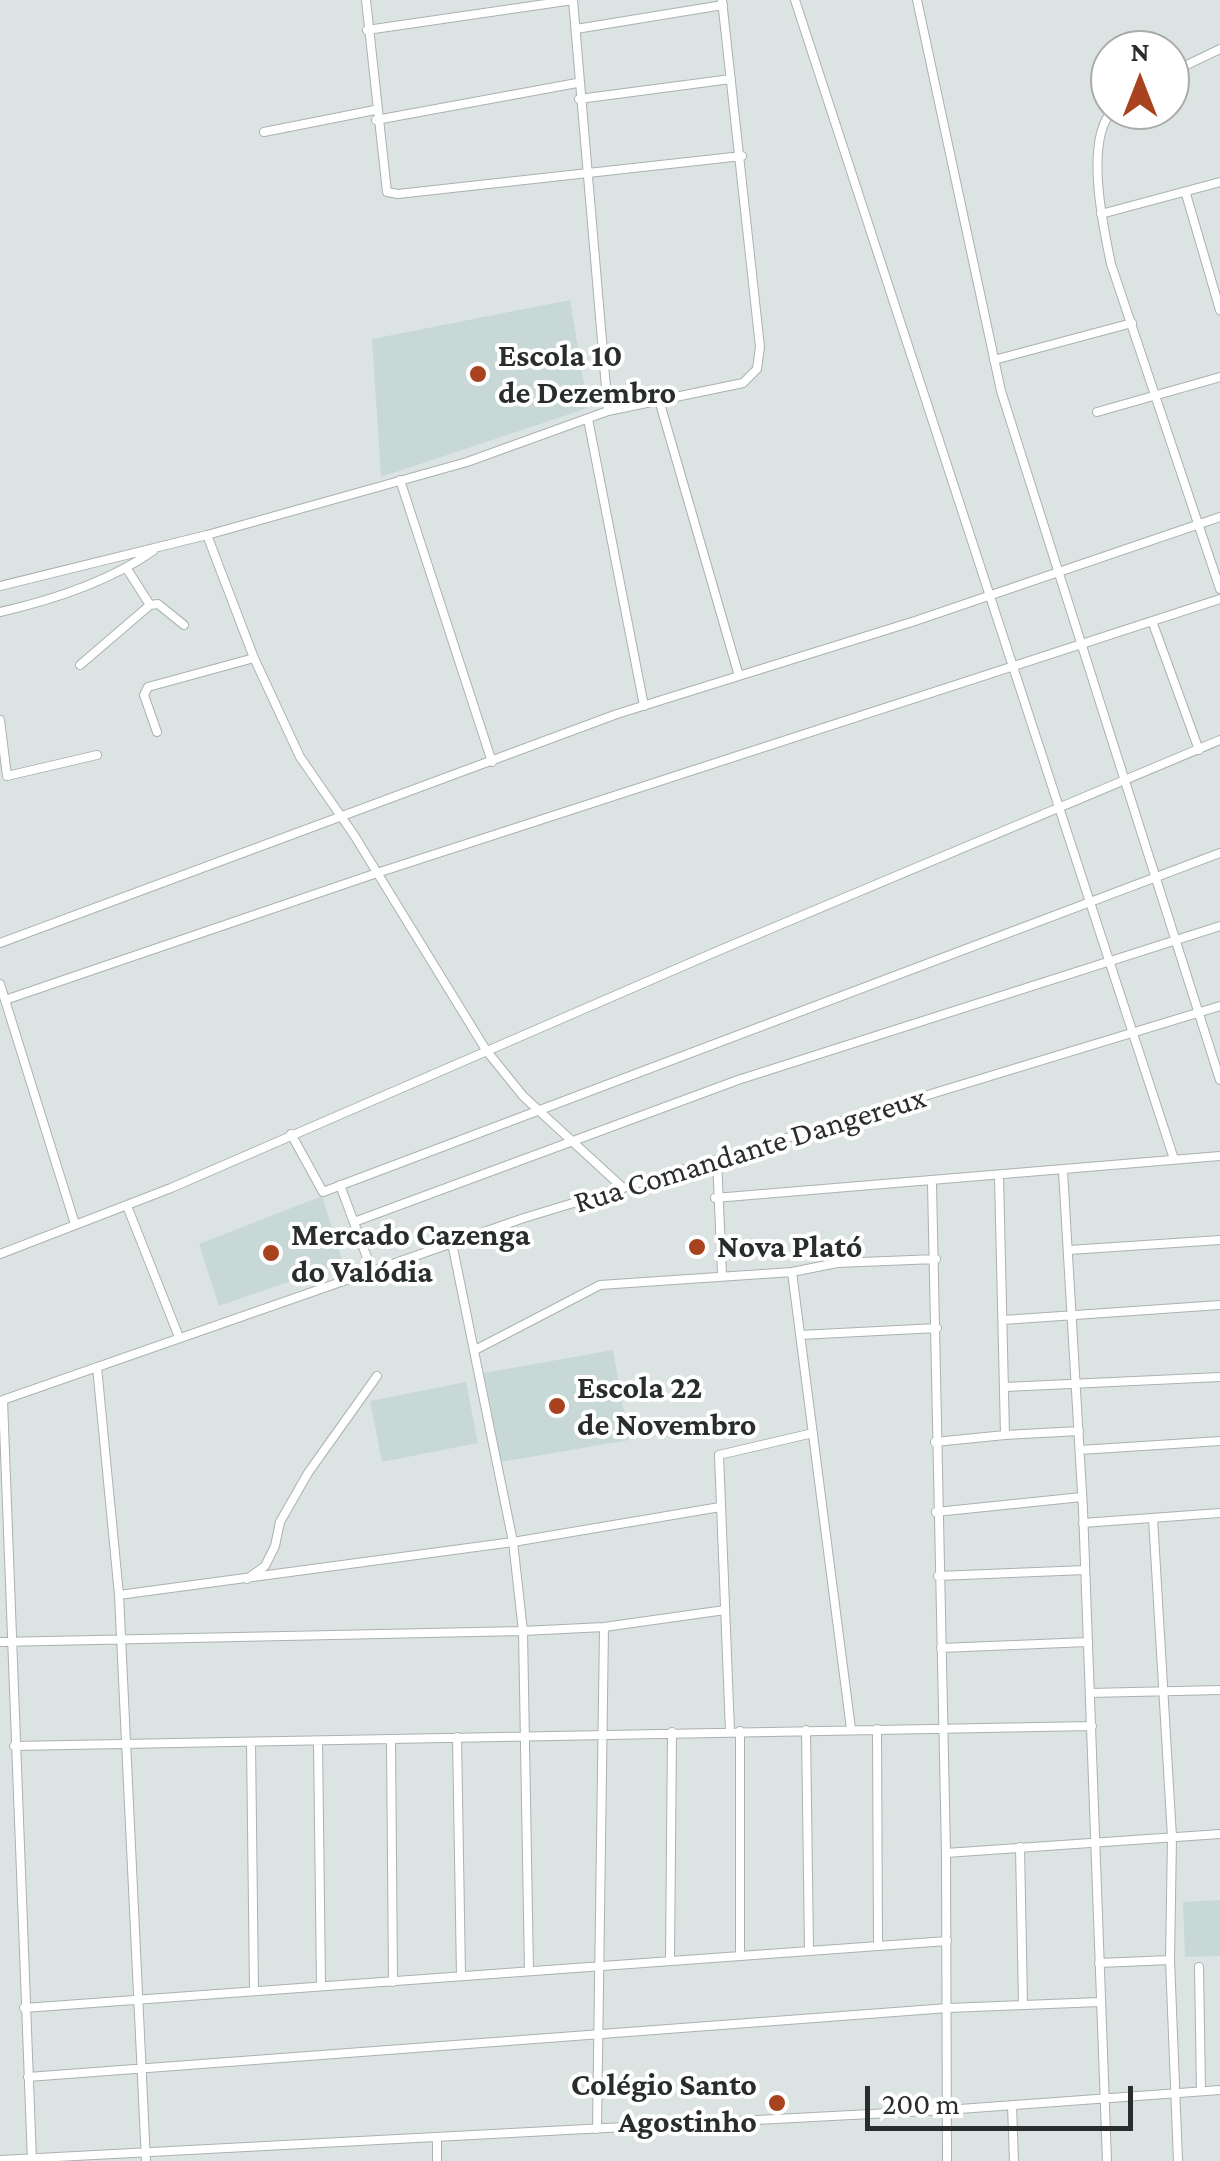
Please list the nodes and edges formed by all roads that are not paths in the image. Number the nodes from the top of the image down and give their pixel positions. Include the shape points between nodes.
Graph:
1 (366, 0) edge
2 (573, 0) edge
3 (795, 0) edge
4 (917, 0) edge
5 (722, 3) edge
6 (576, 29) junction
7 (367, 30) junction
8 (1220, 49) edge
9 (1190, 63) edge
10 (732, 79) junction
11 (577, 83) junction
12 (579, 99) junction
13 (376, 115) junction
14 (1101, 130) edge
15 (264, 132) dead end
16 (742, 156) junction
17 (588, 172) junction
18 (1220, 182) edge
19 (1186, 194) junction
20 (1100, 214) junction
21 (1220, 310) edge
22 (1132, 323) junction
23 (994, 360) junction
24 (1220, 377) edge
25 (1157, 399) junction
26 (660, 400) junction
27 (608, 411) junction
28 (1097, 412) dead end
29 (588, 419) junction
30 (400, 480) junction
31 (1220, 517) edge
32 (1198, 524) junction
33 (207, 536) junction
34 (159, 547) junction
35 (126, 570) junction
36 (1056, 573) junction
37 (0, 586) edge
38 (1220, 589) edge
39 (990, 593) junction
40 (1220, 599) edge
41 (150, 606) junction
42 (0, 612) edge
43 (1152, 621) junction
44 (184, 625) dead end
45 (1078, 644) junction
46 (254, 658) junction
47 (80, 664) dead end
48 (1014, 665) junction
49 (739, 676) junction
50 (644, 706) junction
51 (0, 720) edge
52 (157, 732) dead end
53 (1220, 740) edge
54 (1200, 750) junction
55 (96, 754) dead end
56 (492, 762) junction
57 (1122, 783) junction
58 (1058, 809) junction
59 (339, 818) junction
60 (1220, 853) edge
61 (377, 873) junction
62 (1153, 880) junction
63 (1090, 904) junction
64 (1220, 926) edge
65 (1173, 941) junction
66 (0, 943) edge
67 (1110, 962) junction
68 (0, 984) edge
69 (5, 1000) junction
70 (1220, 1006) edge
71 (1197, 1014) junction
72 (14, 1027) junction
73 (0, 1032) edge
74 (1135, 1032) junction
75 (486, 1050) junction
76 (1220, 1080) edge
77 (542, 1111) junction
78 (291, 1134) junction
79 (575, 1142) junction
80 (1220, 1156) edge
81 (717, 1159) junction
82 (1174, 1159) junction
83 (1063, 1170) junction
84 (999, 1176) junction
85 (932, 1184) junction
86 (340, 1185) junction
87 (623, 1188) junction
88 (715, 1198) junction
89 (127, 1206) junction
90 (354, 1222) junction
91 (76, 1224) junction
92 (1220, 1240) edge
93 (452, 1243) junction
94 (1069, 1250) junction
95 (0, 1254) edge
96 (936, 1258) junction
97 (372, 1271) junction
98 (792, 1272) junction
99 (722, 1274) junction
100 (1220, 1306) edge
101 (1072, 1315) junction
102 (1002, 1320) junction
103 (937, 1328) junction
104 (800, 1335) junction
105 (179, 1338) junction
106 (475, 1350) junction
107 (97, 1367) junction
108 (377, 1376) dead end
109 (1220, 1377) edge
110 (1076, 1384) junction
111 (1005, 1388) junction
112 (2, 1400) edge
113 (1079, 1431) junction
114 (813, 1433) junction
115 (1004, 1435) junction
116 (935, 1442) junction
117 (1220, 1442) edge
118 (1080, 1450) junction
119 (1082, 1498) junction
120 (720, 1507) junction
121 (936, 1512) junction
122 (1220, 1513) edge
123 (1153, 1518) junction
124 (1084, 1523) junction
125 (513, 1542) junction
126 (1085, 1570) junction
127 (938, 1576) junction
128 (244, 1581) junction
129 (119, 1595) junction
130 (725, 1610) junction
131 (604, 1626) junction
132 (523, 1631) junction
133 (120, 1641) junction
134 (0, 1642) edge
135 (1088, 1642) junction
136 (12, 1643) junction
137 (940, 1648) junction
138 (1220, 1690) edge
139 (1163, 1692) junction
140 (1090, 1693) junction
141 (1092, 1726) junction
142 (877, 1728) junction
143 (943, 1728) junction
144 (851, 1729) junction
145 (806, 1730) junction
146 (735, 1731) junction
147 (672, 1732) junction
148 (602, 1734) junction
149 (528, 1736) junction
150 (458, 1737) junction
151 (392, 1739) junction
152 (318, 1741) junction
153 (250, 1742) junction
154 (126, 1745) junction
155 (14, 1746) junction
156 (1220, 1834) edge
157 (1172, 1837) junction
158 (1095, 1842) junction
159 (1020, 1847) junction
160 (946, 1852) junction
161 (947, 1941) junction
162 (878, 1945) junction
163 (809, 1949) junction
164 (740, 1953) junction
165 (670, 1959) junction
166 (1170, 1960) junction
167 (1099, 1962) junction
168 (598, 1966) junction
169 (1199, 1968) dead end
170 (529, 1971) junction
171 (460, 1976) junction
172 (393, 1982) junction
173 (321, 1985) junction
174 (254, 1990) junction
175 (138, 1998) junction
176 (1100, 2002) junction
177 (1022, 2005) junction
178 (24, 2008) junction
179 (948, 2008) junction
180 (596, 2034) junction
181 (142, 2068) junction
182 (28, 2077) junction
183 (1220, 2090) edge
184 (1201, 2091) junction
185 (1175, 2093) junction
186 (1105, 2096) junction
187 (1012, 2104) junction
188 (946, 2110) junction
189 (597, 2129) junction
190 (437, 2139) junction
191 (145, 2158) edge
192 (0, 2160) edge
193 (32, 2161) edge
194 (438, 2161) edge
195 (947, 2161) edge
196 (1014, 2161) edge
197 (1107, 2161) edge
198 (1178, 2161) edge

1 - 7 street
2 - 6 street
2 - 7 street
3 - 39 street
4 - 23 street
5 - 6 street
5 - 10 street
6 - 11 street
7 - 13 street
8 - 9 street
10 - 12 street
10 - 16 street
11 - 12 street
11 - 13 street
12 - 17 street
13 - 15 street
13 - 17 street via 387,192
14 - 20 street
16 - 17 street
16 - 26 street via 757,369 743,383
17 - 27 street
18 - 19 street
19 - 20 street
19 - 21 street
20 - 22 street
22 - 23 street
22 - 25 street
23 - 36 street
24 - 25 street
25 - 28 street
25 - 32 street
26 - 27 street
26 - 49 street
27 - 29 street
29 - 30 street
29 - 50 street
30 - 33 street
30 - 56 street
31 - 32 street
32 - 36 street
32 - 38 street
33 - 34 street
33 - 46 street
34 - 35 street
34 - 37 street
35 - 41 street
35 - 42 street
36 - 39 street
36 - 45 street
39 - 48 street
39 - 49 street
40 - 43 street
41 - 44 street via 158,604
41 - 47 street
43 - 45 street
43 - 54 street
45 - 48 street
45 - 57 street
46 - 52 street via 148,687 144,695
46 - 59 street via 300,757
48 - 58 street
48 - 61 street
49 - 50 street
50 - 56 street
51 - 55 street via 8,776
53 - 54 street
54 - 57 street
56 - 59 street
57 - 58 street
57 - 62 street
58 - 63 street
58 - 75 street
59 - 61 street
59 - 66 street
60 - 62 street
61 - 69 street
61 - 75 street
62 - 63 street
62 - 65 street
63 - 67 street
63 - 77 street
64 - 65 street
65 - 67 street
65 - 71 street
67 - 74 street
67 - 79 street via 738,1080
68 - 69 street
69 - 72 street
70 - 71 street, Rua Comandante Dangereux
71 - 74 street, Rua Comandante Dangereux
71 - 76 street
72 - 73 street
72 - 91 street
74 - 81 street, Rua Comandante Dangereux
74 - 82 street
75 - 77 street
75 - 78 street
77 - 79 street
77 - 86 street
78 - 86 street via 320,1192
78 - 89 street
79 - 87 street
79 - 90 street
80 - 82 street
81 - 87 street, Rua Comandante Dangereux
81 - 88 street
82 - 83 street
83 - 84 street
83 - 94 street
84 - 85 street
84 - 102 street
85 - 88 street
85 - 96 street
86 - 90 street
87 - 93 street, Rua Comandante Dangereux
88 - 99 street
89 - 91 street
89 - 105 street
90 - 97 street
91 - 95 street
92 - 94 street
93 - 97 street, Rua Comandante Dangereux
93 - 106 street
94 - 101 street
96 - 98 street
96 - 103 street
97 - 105 street, Rua Comandante Dangereux
98 - 99 street
98 - 104 street
99 - 106 street via 600,1285
100 - 101 street
101 - 102 street
101 - 110 street
102 - 111 street
103 - 104 street
103 - 116 street
104 - 114 street
105 - 107 street, Rua Comandante Dangereux
106 - 125 street
107 - 112 street, Rua Comandante Dangereux
107 - 129 street
108 - 128 street via 308,1472 265,1566
109 - 110 street
110 - 111 street
110 - 113 street
111 - 115 street
112 - 136 street
113 - 115 street
113 - 118 street
114 - 120 street via 723,1450
114 - 144 street
115 - 116 street
116 - 121 street
117 - 118 street
118 - 119 street
119 - 121 street
119 - 124 street
120 - 125 street
120 - 130 street
121 - 127 street
122 - 123 street
123 - 124 street
123 - 139 street
124 - 126 street
125 - 128 street
125 - 132 street
126 - 127 street
126 - 135 street
127 - 137 street
128 - 129 street
129 - 133 street
130 - 131 street
130 - 146 street
131 - 132 street
131 - 148 street
132 - 133 street
132 - 149 street
133 - 136 street
133 - 154 street
134 - 136 street
135 - 137 street
135 - 140 street
136 - 155 street
137 - 143 street
138 - 139 street
139 - 140 street
139 - 157 street
140 - 141 street
141 - 143 street
141 - 158 street
142 - 143 street
142 - 144 street
142 - 162 street
143 - 160 street
144 - 145 street
145 - 146 street
145 - 163 street
146 - 147 street
146 - 164 street
147 - 148 street
147 - 165 street
148 - 149 street
148 - 168 street
149 - 150 street
149 - 170 street
150 - 151 street
150 - 171 street
151 - 152 street
151 - 172 street
152 - 153 street
152 - 173 street
153 - 154 street
153 - 174 street
154 - 155 street
154 - 175 street
155 - 178 street
156 - 157 street
157 - 158 street
157 - 166 street
158 - 159 street
158 - 167 street
159 - 160 street
159 - 177 street
160 - 161 street
161 - 162 street
161 - 179 street
162 - 163 street
163 - 164 street
164 - 165 street
165 - 168 street
166 - 167 street
166 - 185 street
167 - 176 street
168 - 170 street
168 - 180 street
169 - 184 street
170 - 171 street
171 - 172 street
172 - 173 street
173 - 174 street
174 - 175 street
175 - 178 street
175 - 181 street
176 - 177 street
176 - 186 street
177 - 179 street
178 - 182 street
179 - 180 street
179 - 188 street
180 - 181 street
180 - 189 street
181 - 182 street
181 - 191 street
182 - 193 street
183 - 184 street
184 - 185 street
185 - 186 street
185 - 198 street
186 - 187 street
186 - 197 street
187 - 188 street
187 - 196 street
188 - 189 street
188 - 195 street
189 - 190 street
190 - 191 street
190 - 194 street
191 - 193 street
192 - 193 street

